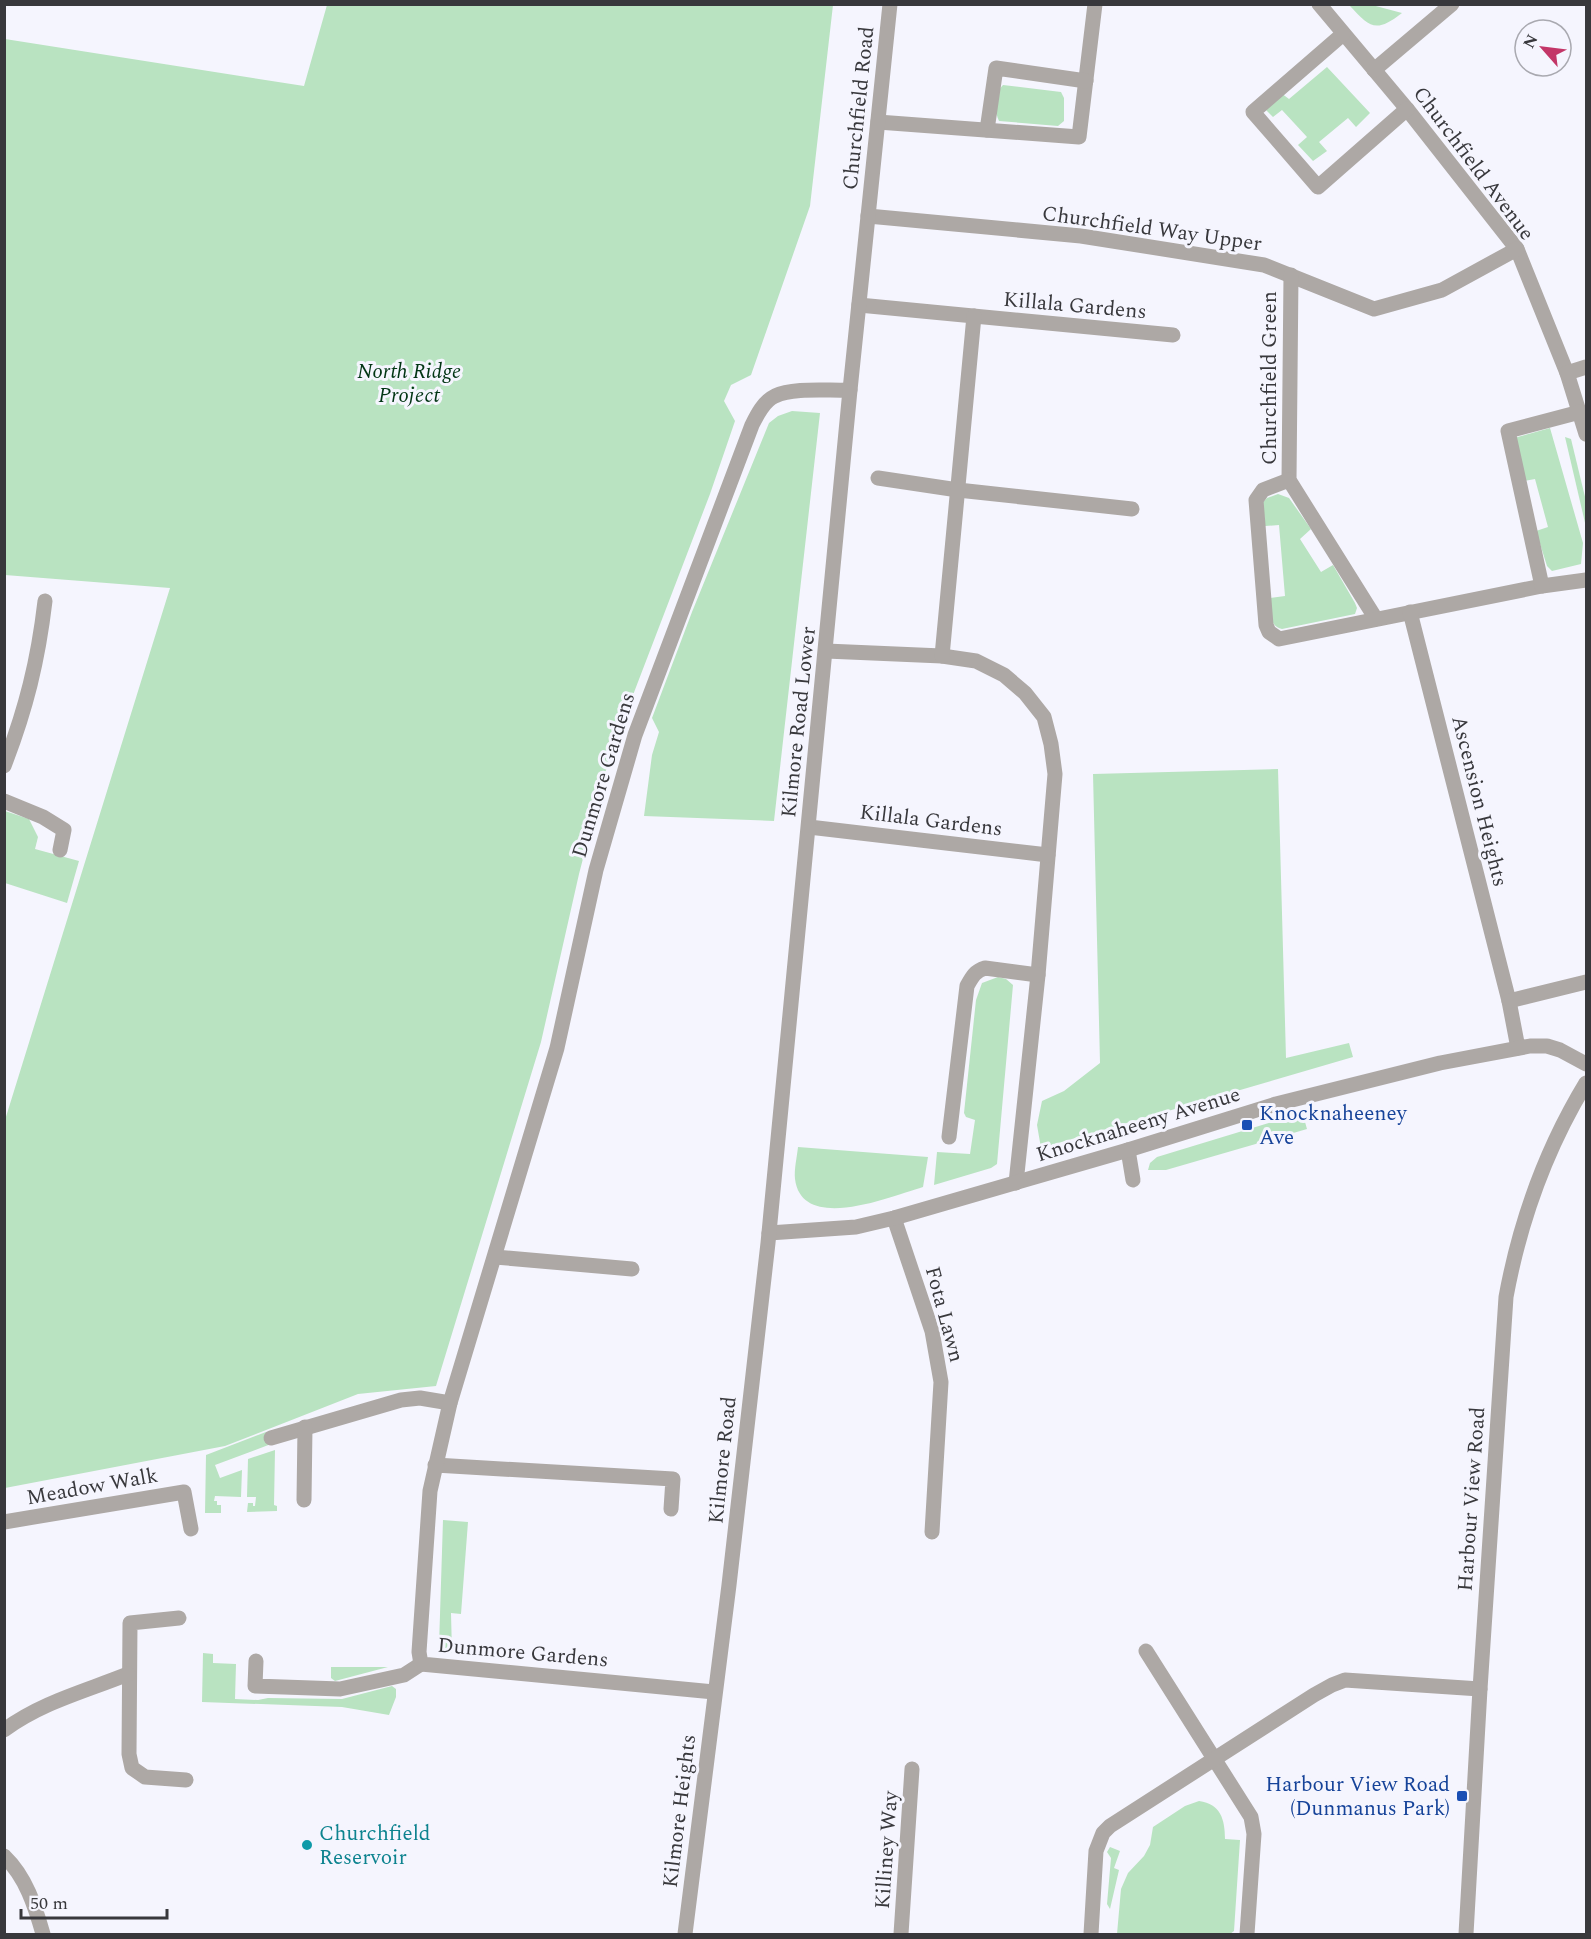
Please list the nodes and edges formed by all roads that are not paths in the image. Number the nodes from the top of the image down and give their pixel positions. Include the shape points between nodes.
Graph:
1 (890, 4) edge
2 (1095, 4) edge
3 (1319, 4) edge
4 (1452, 4) edge
5 (1343, 34) junction
6 (1374, 70) junction
7 (1086, 81) junction
8 (1407, 109) junction
9 (878, 122) junction
10 (987, 130) junction
11 (868, 216) junction
12 (1517, 249) junction
13 (1291, 275) junction
14 (860, 305) junction
15 (974, 316) junction
16 (1173, 335) dead end
17 (1587, 367) edge
18 (1568, 373) junction
19 (850, 390) junction
20 (1580, 411) junction
21 (1587, 434) edge
22 (878, 478) dead end
23 (1289, 480) junction
24 (958, 490) junction
25 (1132, 509) dead end
26 (1587, 580) edge
27 (1542, 586) junction
28 (45, 600) dead end
29 (1410, 612) junction
30 (1376, 619) junction
31 (826, 651) junction
32 (942, 656) junction
33 (4, 766) edge
34 (4, 801) edge
35 (809, 827) junction
36 (60, 850) dead end
37 (1048, 855) junction
38 (1038, 975) junction
39 (1587, 982) edge
40 (1509, 1001) junction
41 (1518, 1048) junction
42 (1587, 1064) edge
43 (1587, 1083) edge
44 (949, 1137) dead end
45 (1128, 1150) junction
46 (1133, 1180) dead end
47 (1016, 1183) junction
48 (894, 1218) junction
49 (769, 1233) junction
50 (495, 1257) junction
51 (632, 1269) dead end
52 (450, 1403) junction
53 (306, 1427) junction
54 (271, 1438) dead end
55 (435, 1464) junction
56 (304, 1500) dead end
57 (671, 1509) dead end
58 (4, 1522) edge
59 (191, 1529) dead end
60 (932, 1532) dead end
61 (179, 1618) dead end
62 (1146, 1651) dead end
63 (256, 1661) dead end
64 (421, 1664) junction
65 (128, 1674) junction
66 (1480, 1689) junction
67 (714, 1692) junction
68 (4, 1730) edge
69 (1215, 1760) junction
70 (912, 1769) dead end
71 (186, 1780) dead end
72 (4, 1856) edge
73 (43, 1935) edge
74 (685, 1935) edge
75 (901, 1935) edge
76 (1091, 1935) edge
77 (1247, 1935) edge
78 (1466, 1935) edge

1 - 9 street, Churchfield Road
2 - 7 street
3 - 5 street, Churchfield Avenue
4 - 6 street
5 - 6 street, Churchfield Avenue
5 - 8 street via 1253,112 1260,121 1318,187
6 - 8 street, Churchfield Avenue
7 - 10 street via 1079,137
7 - 10 street via 996,68
8 - 12 street, Churchfield Avenue
9 - 10 street
9 - 11 street, Churchfield Road
11 - 13 street, Churchfield Way Upper via 1081,236 1264,265
11 - 14 street, Kilmore Road Lower
12 - 13 street, Churchfield Way Upper via 1442,290 1374,309
12 - 18 street, Churchfield Avenue
13 - 23 street, Churchfield Green
14 - 15 street, Killala Gardens
14 - 19 street, Kilmore Road Lower
15 - 16 street, Killala Gardens
15 - 24 street, Killala Gardens
17 - 18 street
18 - 20 street, Churchfield Avenue
19 - 31 street, Kilmore Road Lower
19 - 50 street, Dunmore Gardens via 774,396 752,425 635,735 596,870 557,1047
20 - 21 street, Churchfield Avenue
20 - 27 street via 1508,431
22 - 24 street
23 - 30 street, Churchfield Green
23 - 30 street, Churchfield Green via 1263,490 1256,500 1269,632 1279,639
24 - 25 street
24 - 32 street, Killala Gardens
26 - 27 street, Churchfield Green
27 - 29 street, Churchfield Green
28 - 33 street via 29,695
29 - 30 street, Churchfield Green
29 - 40 street, Ascension Heights
31 - 32 street
31 - 35 street, Kilmore Road Lower
32 - 37 street via 976,661 1004,675 1044,717 1055,774
34 - 36 street via 64,830
35 - 37 street, Killala Gardens
35 - 49 street, Kilmore Road Lower
37 - 38 street
38 - 44 street via 985,968 972,976
38 - 47 street
39 - 40 street
40 - 41 street, Ascension Heights
41 - 42 street, Knocknaheeny Avenue via 1553,1048
41 - 45 street, Knocknaheeny Avenue via 1320,1092
43 - 66 street, Harbour View Road via 1537,1182 1516,1245 1506,1297
45 - 46 street
45 - 47 street, Knocknaheeny Avenue
47 - 48 street, Knocknaheeny Avenue
48 - 49 street, Knocknaheeny Avenue via 856,1227
48 - 60 street, Fota Lawn via 932,1331 941,1382
49 - 67 street, Kilmore Road
50 - 51 street
50 - 52 street, Dunmore Gardens
52 - 53 street via 408,1398
52 - 55 street, Dunmore Gardens
53 - 54 street
53 - 56 street
55 - 57 street via 673,1479
55 - 64 street, Dunmore Gardens via 428,1517
58 - 59 street, Meadow Walk via 184,1492
61 - 65 street via 130,1623
62 - 69 street
63 - 64 street via 255,1686 333,1690 404,1675
64 - 67 street, Dunmore Gardens
65 - 68 street via 51,1702
65 - 71 street via 132,1768 145,1778
66 - 69 street via 1365,1680 1339,1682
66 - 78 street, Harbour View Road
67 - 74 street, Kilmore Heights
69 - 76 street via 1103,1833 1096,1851
69 - 77 street via 1251,1816 1254,1834
70 - 75 street, Killiney Way
72 - 73 street via 29,1892

